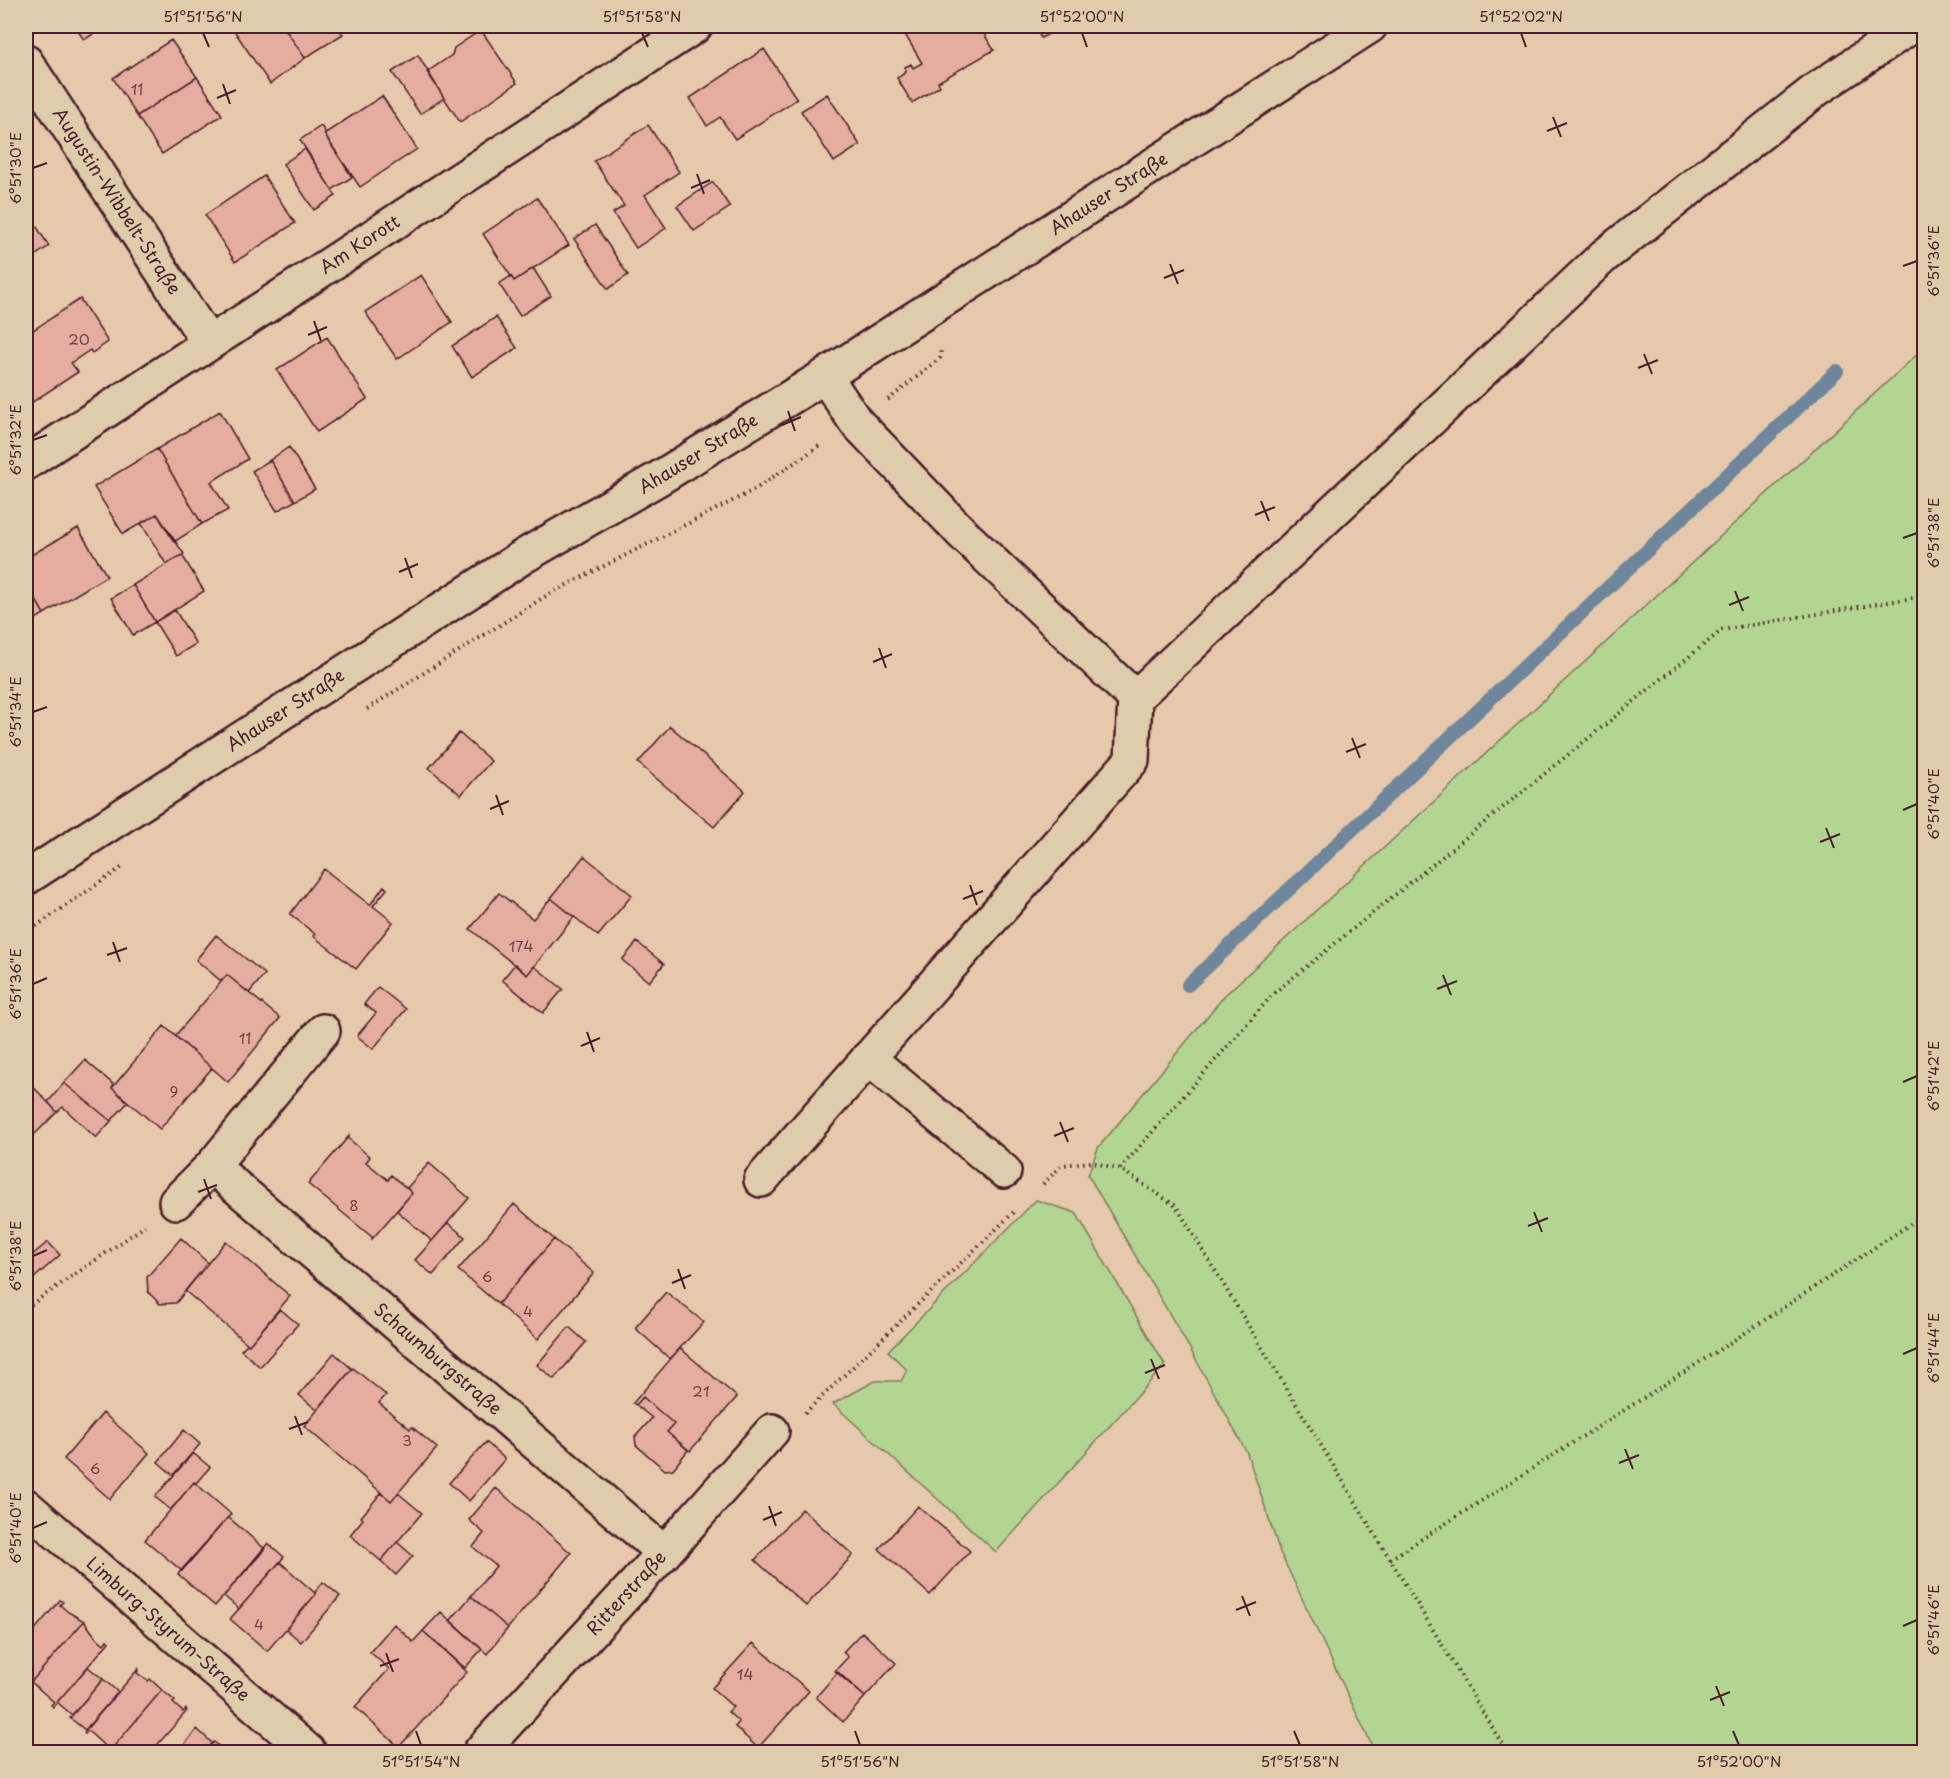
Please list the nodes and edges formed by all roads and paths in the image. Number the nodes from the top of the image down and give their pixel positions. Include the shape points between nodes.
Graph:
1 (695, 26) edge
2 (1370, 26) edge
3 (1912, 26) edge
4 (26, 62) edge
5 (945, 299) junction
6 (208, 342) junction
7 (825, 376) junction
8 (855, 421) junction
9 (26, 463) edge
10 (1924, 597) edge
11 (1136, 698) junction
12 (364, 711) dead end
13 (124, 866) dead end
14 (26, 878) edge
15 (26, 933) edge
16 (323, 1031) dead end
17 (868, 1058) junction
18 (212, 1166) junction
19 (1120, 1169) junction
20 (1004, 1172) dead end
21 (761, 1180) dead end
22 (1040, 1186) dead end
23 (176, 1202) joint
24 (1016, 1209) dead end
25 (1924, 1215) edge
26 (26, 1308) edge
27 (772, 1431) joint
28 (26, 1506) edge
29 (664, 1553) junction
30 (1390, 1559) junction
31 (309, 1752) edge
32 (480, 1752) edge
33 (1507, 1752) edge

1 - 6 street, Am Korott
2 - 5 street, Ahauser Straße
3 - 11 street via 1817,89 1604,256
4 - 6 street, Augustin-Wibbelt-Straße
5 - 7 street, Ahauser Straße
5 - 8 path via 940,358
6 - 9 street, Am Korott
7 - 8 street
7 - 14 street, Ahauser Straße via 524,556
8 - 11 street via 963,534
8 - 12 path via 754,490 549,594
10 - 19 path via 1722,630 1274,993
11 - 17 street via 1132,760
13 - 15 path
16 - 18 street
17 - 20 street
17 - 21 street
18 - 23 street
18 - 29 street, Schaumburgstraße
19 - 22 path via 1091,1162 1062,1165
19 - 30 path via 1176,1206
23 - 26 path
24 - 27 path via 803,1414
25 - 30 path
27 - 29 street, Ritterstraße
28 - 31 street, Limburg-Styrum-Straße
29 - 32 street, Ritterstraße
30 - 33 path

